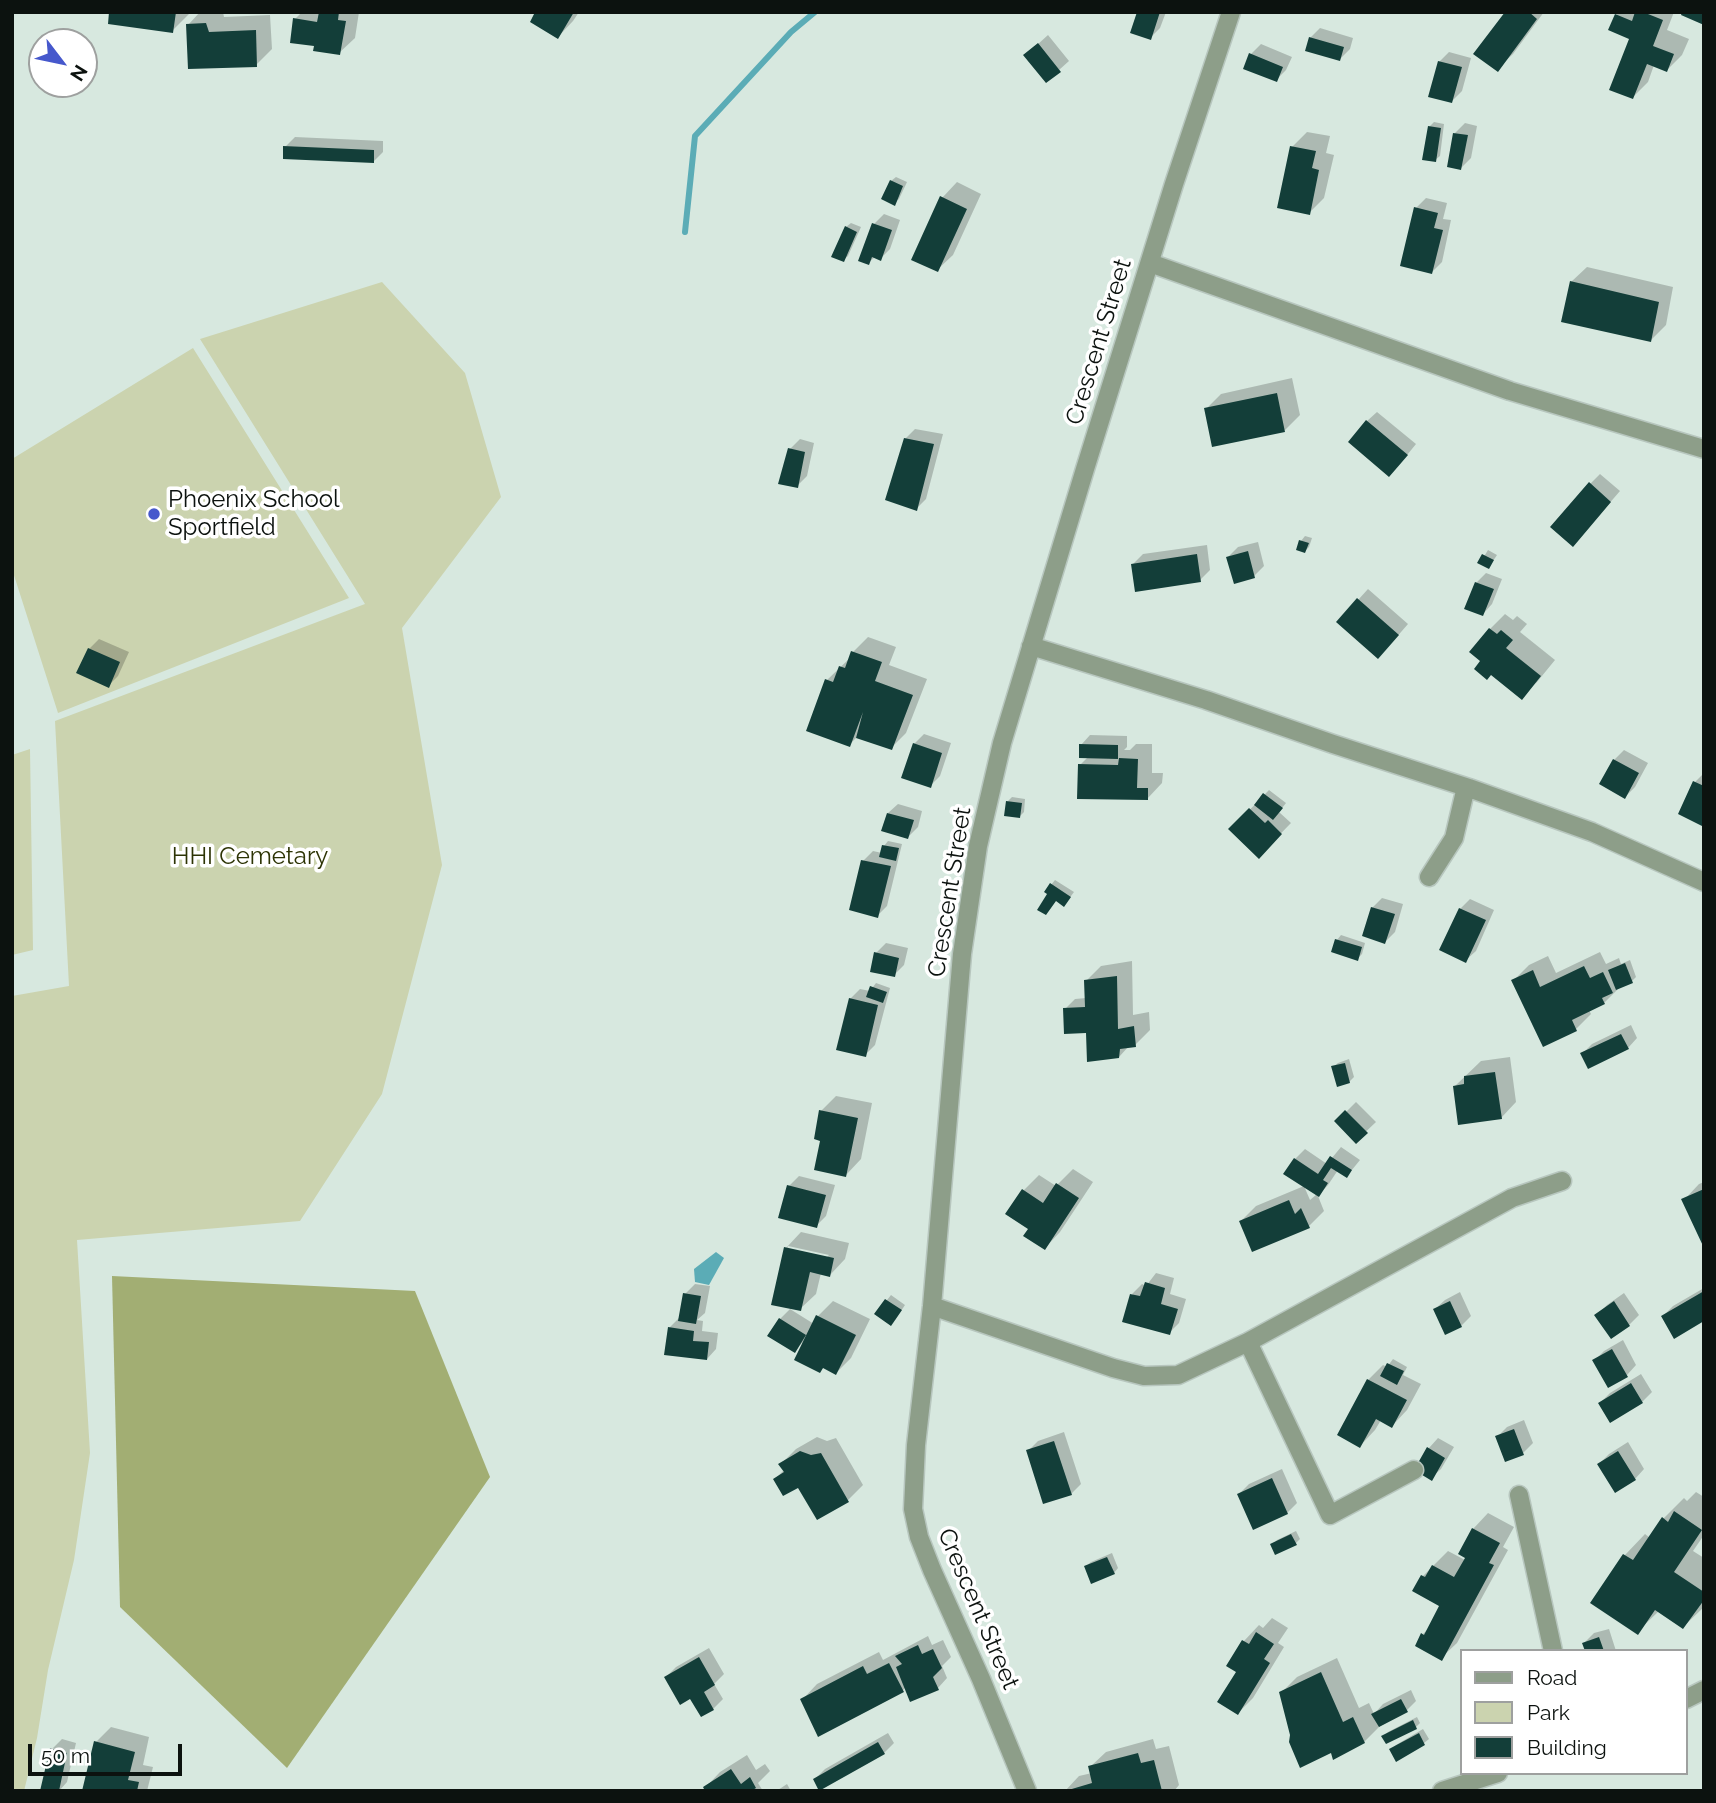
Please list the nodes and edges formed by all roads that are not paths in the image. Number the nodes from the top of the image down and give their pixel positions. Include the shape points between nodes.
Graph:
1 (1231, 12) edge
2 (1150, 263) junction
3 (1704, 449) edge
4 (1031, 646) junction
5 (1466, 787) junction
6 (1429, 877) dead end
7 (1704, 882) edge
8 (1562, 1181) dead end
9 (932, 1307) junction
10 (1248, 1342) junction
11 (1414, 1470) dead end
12 (1519, 1495) dead end
13 (1553, 1649) edge
14 (1704, 1690) edge
15 (1688, 1698) edge
16 (1492, 1775) edge
17 (1027, 1791) edge
18 (1442, 1791) edge

1 - 2 street, Crescent Street
2 - 3 street via 1510,391
2 - 4 street, Crescent Street
4 - 5 street
4 - 9 street, Crescent Street via 978,846 962,954
5 - 6 street via 1454,838
5 - 7 street via 1591,832
8 - 10 street via 1512,1198
9 - 10 street via 1144,1376 1178,1375
9 - 17 street, Crescent Street via 913,1509 932,1570
10 - 11 street via 1330,1515
12 - 13 street
14 - 15 street
16 - 18 street

